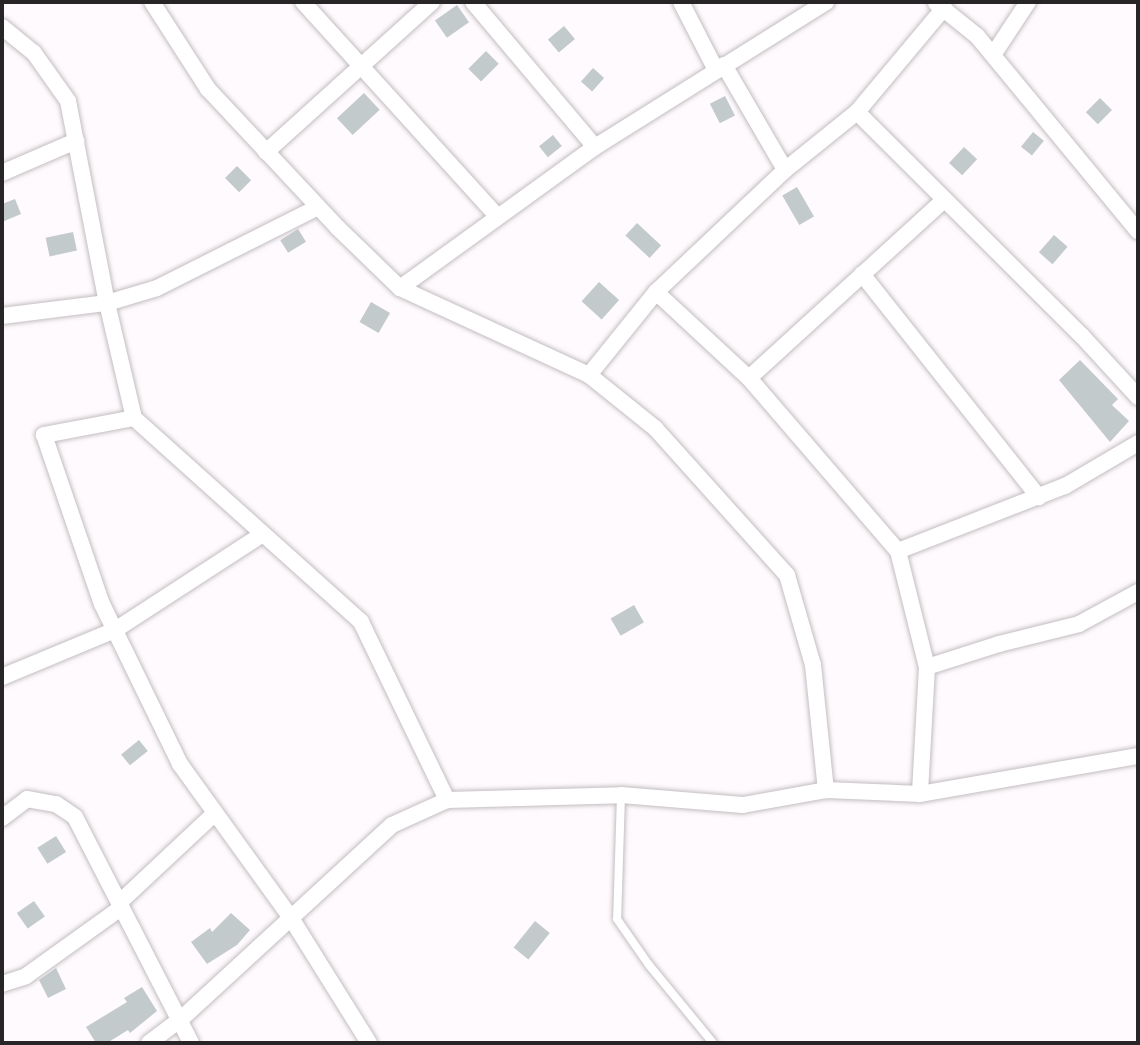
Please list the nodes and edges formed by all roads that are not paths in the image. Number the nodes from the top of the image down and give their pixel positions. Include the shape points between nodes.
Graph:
1 (152, 2) edge
2 (303, 2) edge
3 (432, 2) edge
4 (473, 2) edge
5 (681, 2) edge
6 (826, 2) edge
7 (1028, 2) edge
8 (940, 5) edge
9 (2, 27) edge
10 (993, 55) junction
11 (362, 66) junction
12 (720, 68) junction
13 (857, 112) junction
14 (76, 141) junction
15 (594, 147) junction
16 (267, 152) junction
17 (785, 170) junction
18 (2, 173) edge
19 (944, 199) junction
20 (318, 206) junction
21 (498, 217) junction
22 (1138, 231) edge
23 (862, 274) junction
24 (400, 288) junction
25 (656, 292) junction
26 (107, 303) junction
27 (2, 316) edge
28 (589, 375) junction
29 (749, 379) junction
30 (1138, 397) edge
31 (134, 418) junction
32 (1138, 443) edge
33 (1039, 497) junction
34 (263, 534) junction
35 (898, 551) junction
36 (1138, 592) edge
37 (115, 630) junction
38 (927, 667) junction
39 (2, 677) edge
40 (1138, 756) edge
41 (826, 790) junction
42 (920, 794) junction
43 (621, 795) junction
44 (447, 800) junction
45 (215, 813) junction
46 (2, 818) edge
47 (121, 905) junction
48 (291, 918) junction
49 (2, 984) edge
50 (181, 1019) junction
51 (149, 1043) edge
52 (191, 1043) edge
53 (369, 1043) edge
54 (713, 1043) edge

1 - 16 street via 208,89
2 - 11 street
3 - 11 street
4 - 15 street
5 - 12 street
6 - 12 street
7 - 10 street
8 - 10 street
8 - 13 street
9 - 14 street via 34,53 68,101
10 - 22 street
11 - 16 street
11 - 21 street
12 - 15 street
12 - 17 street
13 - 17 street
13 - 19 street
14 - 18 street
14 - 26 street
15 - 21 street
16 - 20 street
17 - 25 street
19 - 23 street
19 - 30 street
20 - 24 street
20 - 26 street via 158,288
21 - 24 street
23 - 29 street
23 - 33 street
24 - 28 street
25 - 28 street
25 - 29 street
26 - 27 street
26 - 31 street
28 - 41 street via 655,428 787,575 813,665
29 - 35 street
31 - 34 street
31 - 37 street via 44,435
32 - 33 street
33 - 35 street
34 - 37 street
34 - 44 street via 361,622
35 - 38 street
36 - 38 street via 1079,624
37 - 39 street
37 - 45 street via 180,764
38 - 42 street
40 - 42 street
41 - 42 street
41 - 43 street via 743,805
43 - 44 street
43 - 54 lane via 617,919
44 - 48 street via 392,825
45 - 47 street
45 - 48 street
46 - 47 street via 27,799 56,804 75,817
47 - 49 street via 26,976
47 - 50 street
48 - 50 street
48 - 53 street
50 - 51 street
50 - 52 street

